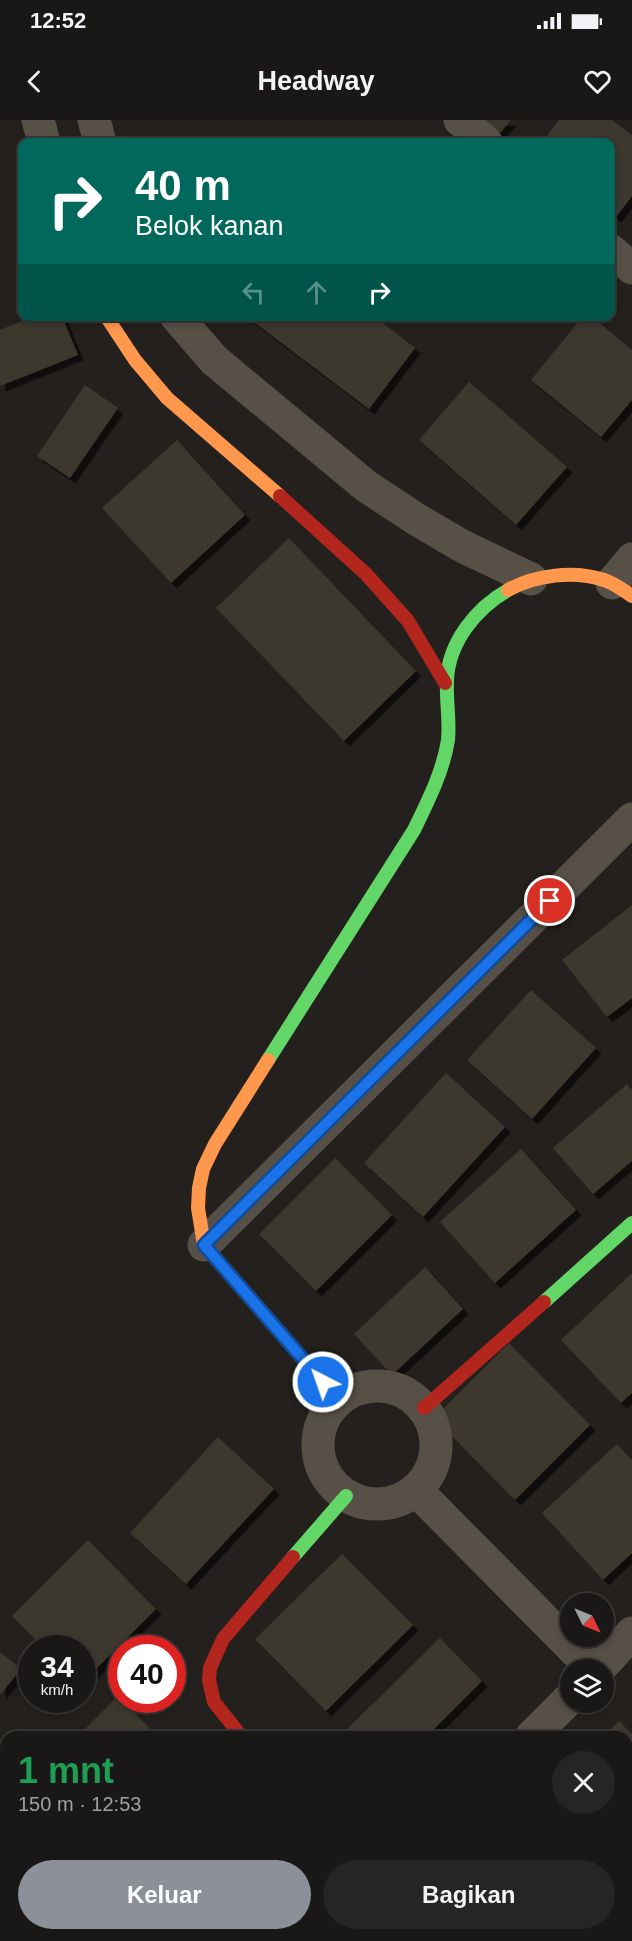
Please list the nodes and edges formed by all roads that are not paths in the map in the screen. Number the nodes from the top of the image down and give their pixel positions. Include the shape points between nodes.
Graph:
1 (38, 120) edge
2 (94, 120) edge
3 (460, 120) edge
4 (44, 138) edge
5 (99, 138) edge
6 (481, 138) edge
7 (615, 254) edge
8 (632, 268) edge
9 (109, 321) edge
10 (180, 321) edge
11 (531, 579) junction
12 (625, 580) edge
13 (445, 683) junction
14 (632, 819) edge
15 (632, 1223) edge
16 (204, 1245) junction
17 (338, 1399) junction
18 (424, 1408) junction
19 (416, 1490) junction
20 (346, 1496) junction
21 (632, 1633) edge
22 (585, 1659) edge
23 (607, 1659) edge
24 (560, 1708) edge
25 (236, 1731) edge
26 (537, 1731) edge

1 - 4 street
2 - 5 street
3 - 6 street
7 - 8 street
9 - 13 street via 167,398 366,574 408,621
10 - 11 street via 214,360 366,486 462,546
11 - 12 street via 560,575
11 - 13 street via 504,590 466,629 452,655
13 - 16 street via 447,753 435,787 414,830 215,1144 199,1188
14 - 16 street
15 - 18 street
16 - 17 street
17 - 18 street via 359,1388 383,1385 406,1392
17 - 20 street via 324,1417 317,1438 319,1461 329,1481
18 - 19 street via 434,1428 437,1450 430,1472
19 - 20 street via 394,1502 370,1504
19 - 22 street
20 - 25 street via 223,1639 213,1657 207,1682 210,1694
21 - 23 street
24 - 26 street

